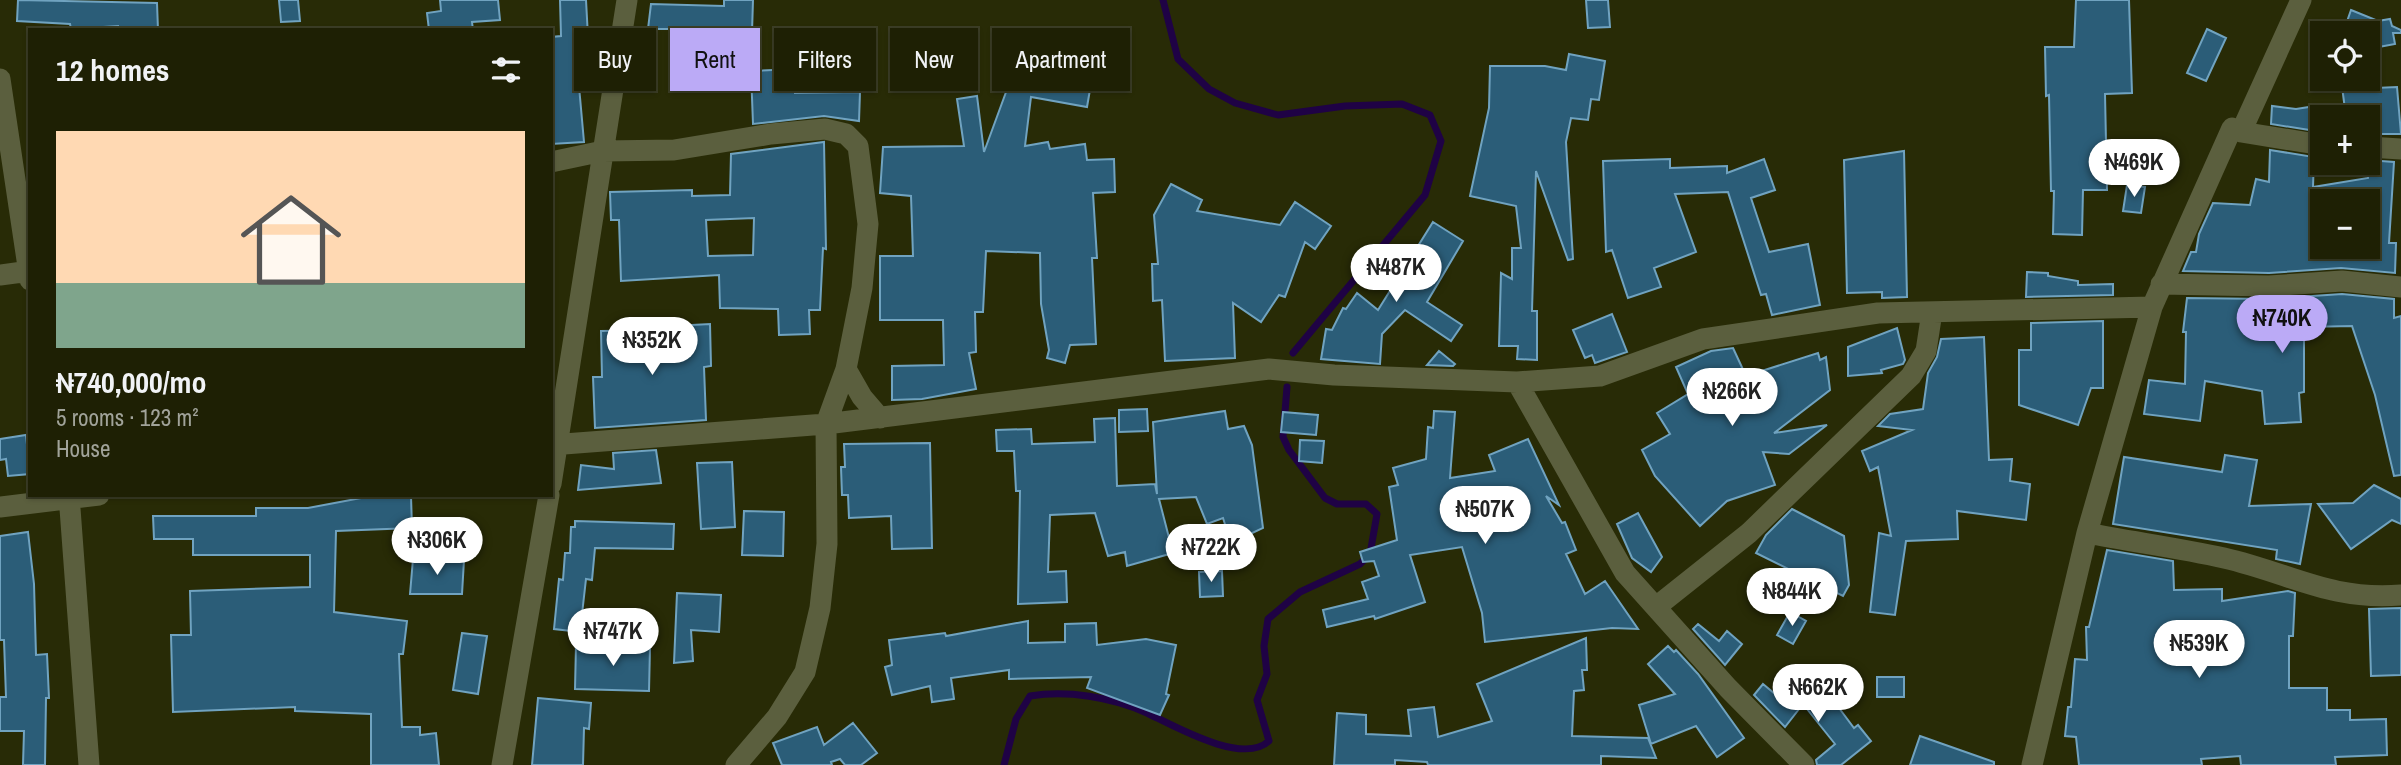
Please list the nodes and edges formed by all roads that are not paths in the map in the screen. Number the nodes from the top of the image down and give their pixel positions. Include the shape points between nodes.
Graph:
1 (627, 0) edge
2 (2301, 0) edge
3 (0, 79) edge
4 (2241, 132) junction
5 (2310, 143) edge
6 (2380, 148) edge
7 (2401, 149) edge
8 (603, 151) junction
9 (553, 162) edge
10 (28, 267) edge
11 (28, 274) edge
12 (0, 275) edge
13 (2161, 284) junction
14 (2401, 287) edge
15 (2152, 307) junction
16 (1932, 312) junction
17 (846, 369) junction
18 (1517, 382) junction
19 (880, 418) junction
20 (826, 424) junction
21 (555, 444) edge
22 (553, 464) edge
23 (69, 497) edge
24 (549, 497) edge
25 (0, 507) edge
26 (2087, 533) junction
27 (2401, 595) edge
28 (1656, 607) junction
29 (89, 765) edge
30 (502, 765) edge
31 (736, 765) edge
32 (1804, 765) edge
33 (2032, 765) edge

1 - 8 street
2 - 4 street
3 - 10 street
4 - 5 street
4 - 13 street via 2232,128
6 - 7 street
8 - 9 street
8 - 17 street via 674,150 825,129 846,134 858,146 868,224 862,288
8 - 21 street
11 - 12 street
13 - 14 street via 2269,286 2342,281
13 - 15 street
15 - 16 street
15 - 26 street
16 - 18 street via 1878,313 1703,338 1600,376
16 - 28 street via 1926,351 1911,376 1749,533
17 - 19 street
17 - 20 street
18 - 19 street via 1269,369
18 - 28 street via 1625,573
19 - 20 street
20 - 21 street
20 - 31 street via 827,544 821,608 805,672 777,717
21 - 22 street
23 - 25 street
23 - 29 street
24 - 30 street
26 - 27 street via 2226,558 2334,593 2367,598
26 - 33 street
28 - 32 street

